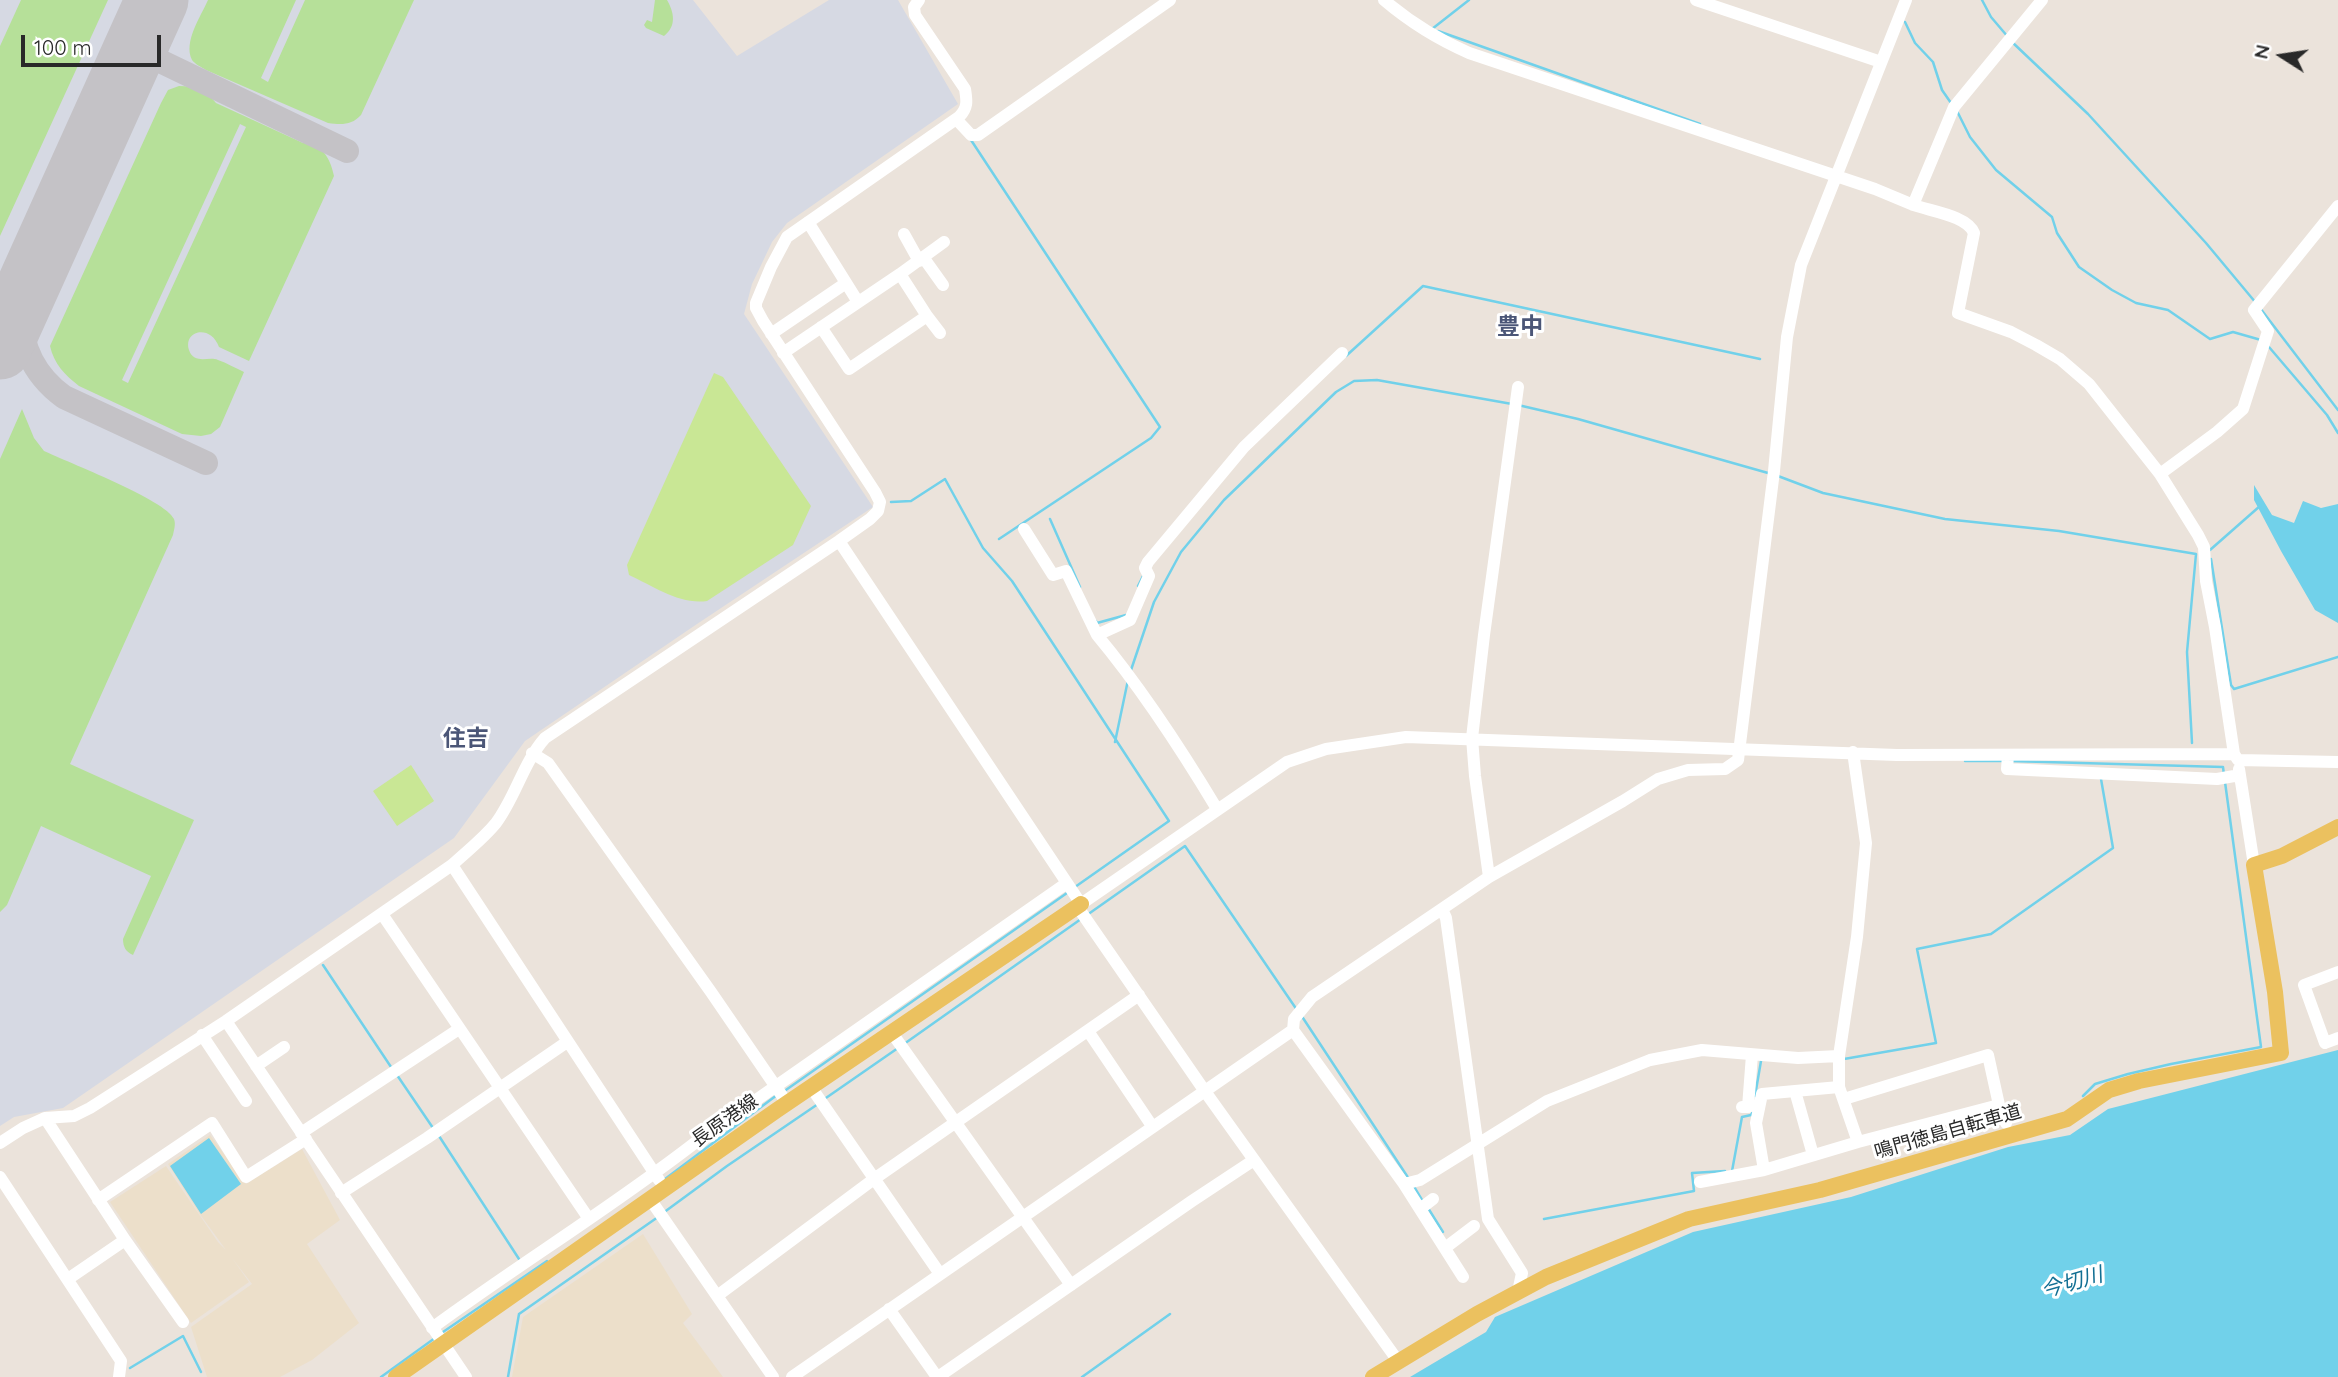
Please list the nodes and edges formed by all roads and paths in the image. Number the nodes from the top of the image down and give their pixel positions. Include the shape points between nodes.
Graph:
1 (919, 0) edge
2 (1384, 0) edge
3 (1696, 0) edge
4 (1906, 0) edge
5 (2042, 0) edge
6 (1162, 2) edge
7 (1881, 62) junction
8 (956, 119) junction
9 (1836, 177) junction
10 (1913, 205) junction
11 (2338, 206) edge
12 (808, 222) junction
13 (904, 234) dead end
14 (944, 242) dead end
15 (921, 259) junction
16 (900, 274) junction
17 (846, 283) junction
18 (943, 285) dead end
19 (858, 302) junction
20 (927, 316) junction
21 (821, 327) junction
22 (940, 333) dead end
23 (771, 334) junction
24 (783, 353) junction
25 (1342, 353) dead end
26 (1518, 387) dead end
27 (2160, 474) junction
28 (1024, 530) dead end
29 (839, 541) junction
30 (1097, 635) junction
31 (1472, 738) junction
32 (1740, 749) junction
33 (1853, 752) junction
34 (532, 753) junction
35 (2008, 755) junction
36 (2236, 757) junction
37 (2338, 762) edge
38 (2240, 775) junction
39 (1217, 809) junction
40 (2338, 827) edge
41 (452, 865) junction
42 (2254, 865) junction
43 (1489, 877) junction
44 (1067, 883) junction
45 (1079, 905) junction
46 (1442, 909) junction
47 (382, 914) junction
48 (2338, 971) edge
49 (1139, 995) junction
50 (226, 1021) junction
51 (459, 1029) junction
52 (1293, 1030) junction
53 (1088, 1031) junction
54 (892, 1033) junction
55 (202, 1035) junction
56 (2338, 1038) edge
57 (567, 1042) junction
58 (284, 1047) dead end
59 (1752, 1055) junction
60 (1839, 1056) junction
61 (256, 1066) junction
62 (776, 1087) junction
63 (811, 1087) junction
64 (499, 1088) junction
65 (1204, 1090) junction
66 (1795, 1091) junction
67 (1842, 1093) junction
68 (246, 1101) dead end
69 (787, 1103) junction
70 (1999, 1105) junction
71 (1742, 1107) dead end
72 (45, 1118) junction
73 (956, 1123) junction
74 (2006, 1123) dead end
75 (1152, 1126) junction
76 (303, 1136) junction
77 (1858, 1142) junction
78 (0, 1143) edge
79 (1478, 1143) junction
80 (1813, 1155) junction
81 (1254, 1160) junction
82 (1764, 1170) junction
83 (655, 1174) junction
84 (0, 1177) edge
85 (874, 1179) junction
86 (1700, 1182) dead end
87 (1404, 1184) junction
88 (665, 1189) junction
89 (341, 1193) junction
90 (650, 1199) junction
91 (1433, 1199) dead end
92 (98, 1200) junction
93 (1420, 1209) junction
94 (1022, 1217) junction
95 (589, 1219) junction
96 (1475, 1226) dead end
97 (125, 1240) junction
98 (1444, 1248) junction
99 (940, 1274) junction
100 (1463, 1277) dead end
101 (68, 1279) junction
102 (1071, 1286) junction
103 (1518, 1292) junction
104 (717, 1296) junction
105 (889, 1309) junction
106 (183, 1322) dead end
107 (437, 1336) junction
108 (1398, 1362) junction
109 (119, 1377) edge
110 (396, 1377) edge
111 (466, 1377) edge
112 (773, 1377) edge
113 (792, 1377) edge
114 (938, 1377) edge
115 (1373, 1377) edge

1 - 8 street via 915,15 965,89 965,111
2 - 9 street via 1437,39 1469,53
3 - 7 street
4 - 7 street
5 - 10 street via 1952,111
6 - 8 street via 978,135 971,135
7 - 9 street
8 - 12 street
9 - 10 street
9 - 32 street via 1801,265 1789,326
10 - 27 street via 1953,217 1972,226 1975,233 1958,313 2011,332 2060,359 2089,384
11 - 27 street via 2254,310 2268,331 2243,409
12 - 17 street
12 - 23 street via 788,237 756,303
13 - 15 street
14 - 15 street
15 - 16 street
15 - 18 street
16 - 19 street
16 - 20 street
17 - 19 street
17 - 23 street
19 - 21 street
20 - 21 street via 849,369
20 - 22 street
21 - 24 street
23 - 24 street
24 - 29 street via 880,502 870,519
25 - 30 street via 1244,447 1148,562 1149,576 1130,620
26 - 31 street
27 - 36 street via 2204,547
28 - 30 street via 1053,575 1066,571
29 - 34 street via 545,738
29 - 44 street
30 - 39 street via 1122,664
31 - 32 street
31 - 39 street via 1406,737 1325,749 1287,762
31 - 43 street
32 - 33 street
32 - 43 street via 1738,760 1725,769 1688,770 1658,779
33 - 35 street
33 - 60 street via 1866,843
34 - 41 street via 496,822
34 - 62 street via 548,762
35 - 36 street
35 - 38 street via 2007,769 2217,779
36 - 37 street
36 - 38 street
38 - 42 street
39 - 45 street
40 - 42 main road
41 - 47 street
41 - 57 street
42 - 103 main road, 鳴門徳島自転車道 via 2281,1053 2139,1081 2109,1090 2067,1119 1820,1191 1689,1219
43 - 46 street
44 - 45 street
44 - 62 street
45 - 49 street
45 - 54 main road, 長原港線
46 - 52 street via 1312,997 1294,1020
46 - 79 street
47 - 50 street
47 - 51 street
48 - 56 street via 2304,985 2325,1043
49 - 53 street
49 - 65 street
50 - 55 street
50 - 61 street
51 - 64 street
51 - 76 street
52 - 65 street
52 - 87 street
53 - 73 street
53 - 75 street
54 - 63 main road, 長原港線
54 - 73 street
55 - 68 street
55 - 72 street via 90,1108 74,1116
57 - 64 street
57 - 83 street
58 - 61 street
59 - 60 street
59 - 71 street via 1748,1107
59 - 79 street via 1702,1050 1650,1060 1548,1101
60 - 67 street
61 - 76 street
62 - 69 street
62 - 83 street
63 - 69 main road, 長原港線
63 - 85 street
64 - 89 street
64 - 95 street
65 - 75 street
65 - 81 street
66 - 67 street
66 - 80 street
66 - 82 street via 1762,1094 1756,1122
67 - 70 street via 1986,1049
67 - 77 street
69 - 88 main road, 長原港線
70 - 74 street
70 - 77 street
72 - 78 street
72 - 92 street
73 - 85 street
73 - 94 street
75 - 94 street
76 - 89 street
76 - 92 street via 246,1177 212,1124
77 - 80 street
79 - 87 street via 1420,1180
79 - 103 street via 1488,1219 1522,1273
80 - 82 street
81 - 102 street
81 - 108 street
82 - 86 street
83 - 88 street
83 - 95 street
84 - 101 street
85 - 99 street
85 - 104 street
87 - 93 street
88 - 90 main road, 長原港線
89 - 107 street
90 - 104 street
90 - 107 main road, 長原港線
91 - 93 street
92 - 97 street
93 - 98 street
94 - 99 street
94 - 102 street
95 - 107 street via 487,1287
96 - 98 street
97 - 101 street
97 - 106 street
98 - 100 street
99 - 105 street
101 - 109 street via 121,1361
102 - 114 street
103 - 108 main road, 鳴門徳島自転車道
104 - 112 street
105 - 113 street
105 - 114 street
107 - 110 main road, 長原港線
107 - 111 street
108 - 115 main road, 鳴門徳島自転車道

